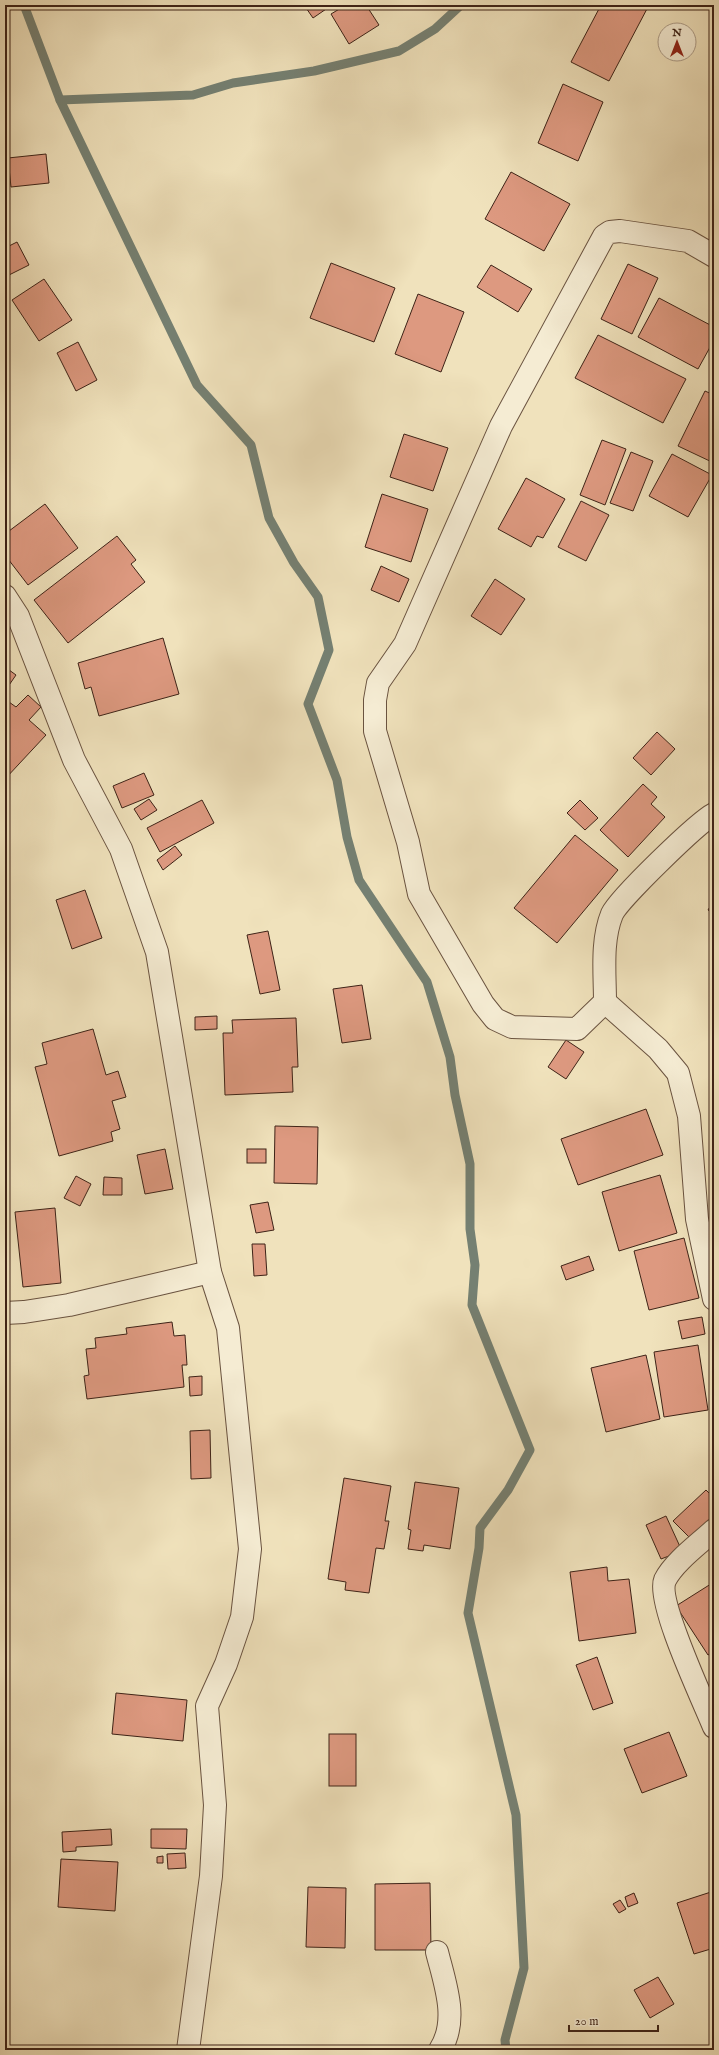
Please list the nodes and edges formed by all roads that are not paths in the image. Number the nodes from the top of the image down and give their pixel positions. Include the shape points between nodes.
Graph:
1 (714, 256) edge
2 (5, 596) edge
3 (714, 814) edge
4 (605, 1002) junction
5 (210, 1272) junction
6 (714, 1299) edge
7 (5, 1312) edge
8 (714, 1530) edge
9 (714, 1727) edge
10 (437, 1952) dead end
11 (188, 2050) edge
12 (440, 2050) edge

1 - 4 street via 688,241 620,231 610,232 604,236 501,426 405,644 378,683 375,700 375,731 408,842 419,894 483,1004 495,1019 512,1027 577,1029
2 - 5 street via 18,616 74,760 121,848 157,952
3 - 4 street via 618,904 612,915 605,945
4 - 6 street via 658,1050 678,1073 689,1116 697,1218
5 - 7 street via 69,1305 24,1312
5 - 11 street via 228,1328 250,1549 242,1616 226,1664 207,1706 214,1805 212,1861
8 - 9 street via 684,1557 665,1581 665,1600
10 - 12 street via 446,1986 450,2025

